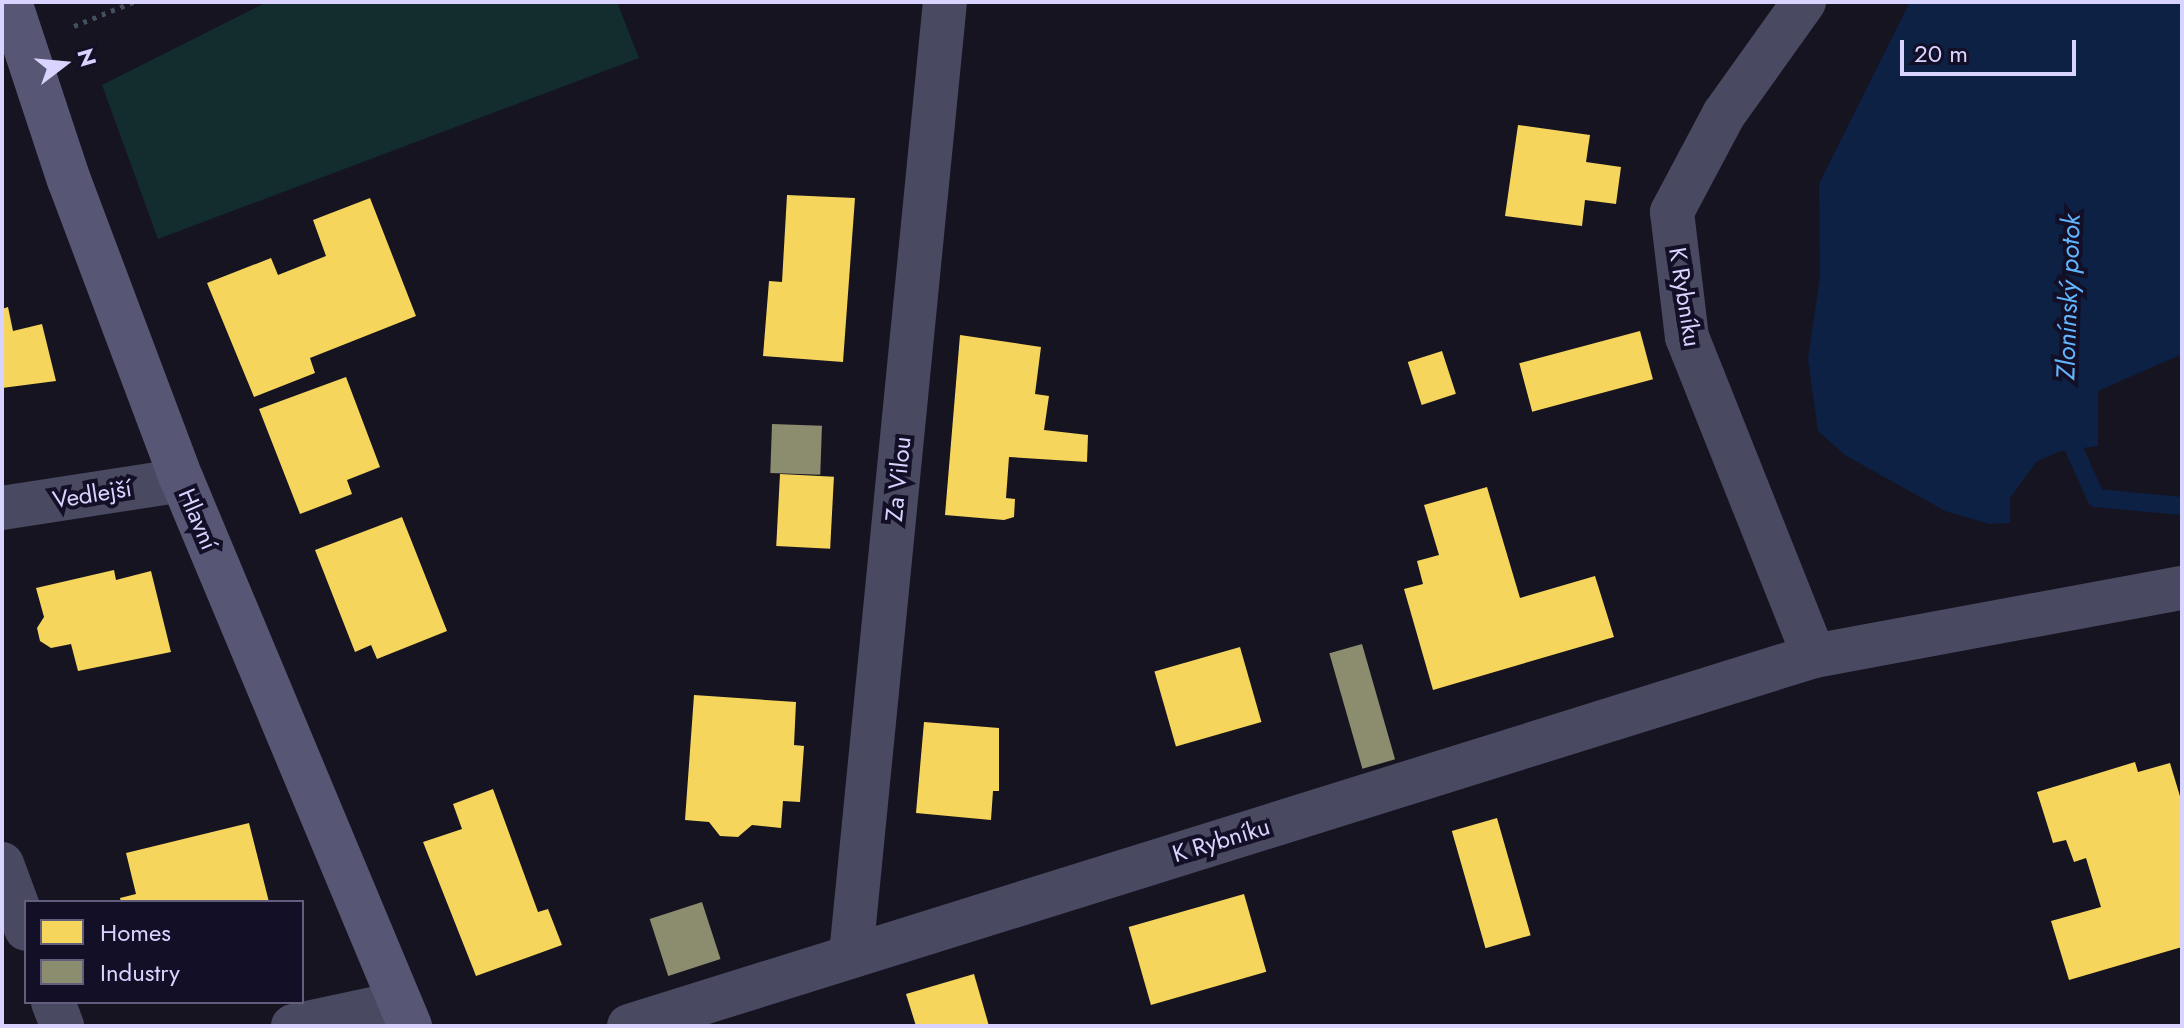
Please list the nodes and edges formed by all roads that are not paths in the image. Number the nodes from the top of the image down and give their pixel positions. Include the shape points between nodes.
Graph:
1 (10, 2) edge
2 (945, 2) edge
3 (1804, 2) edge
4 (182, 480) junction
5 (2, 508) edge
6 (2182, 588) edge
7 (1814, 656) junction
8 (2, 864) edge
9 (24, 924) edge
10 (851, 955) junction
11 (54, 1004) edge
12 (405, 1014) edge
13 (62, 1026) edge
14 (293, 1026) edge
15 (629, 1026) edge

1 - 4 street, Hlavní
2 - 10 street, Za Vilou
3 - 7 street, K Rybníku via 1724,114 1672,212 1687,337
4 - 5 street, Vedlejší
4 - 12 street, Hlavní
6 - 7 street, K Rybníku
7 - 10 street, K Rybníku
8 - 9 street
10 - 15 street, K Rybníku
11 - 13 street
12 - 14 street

